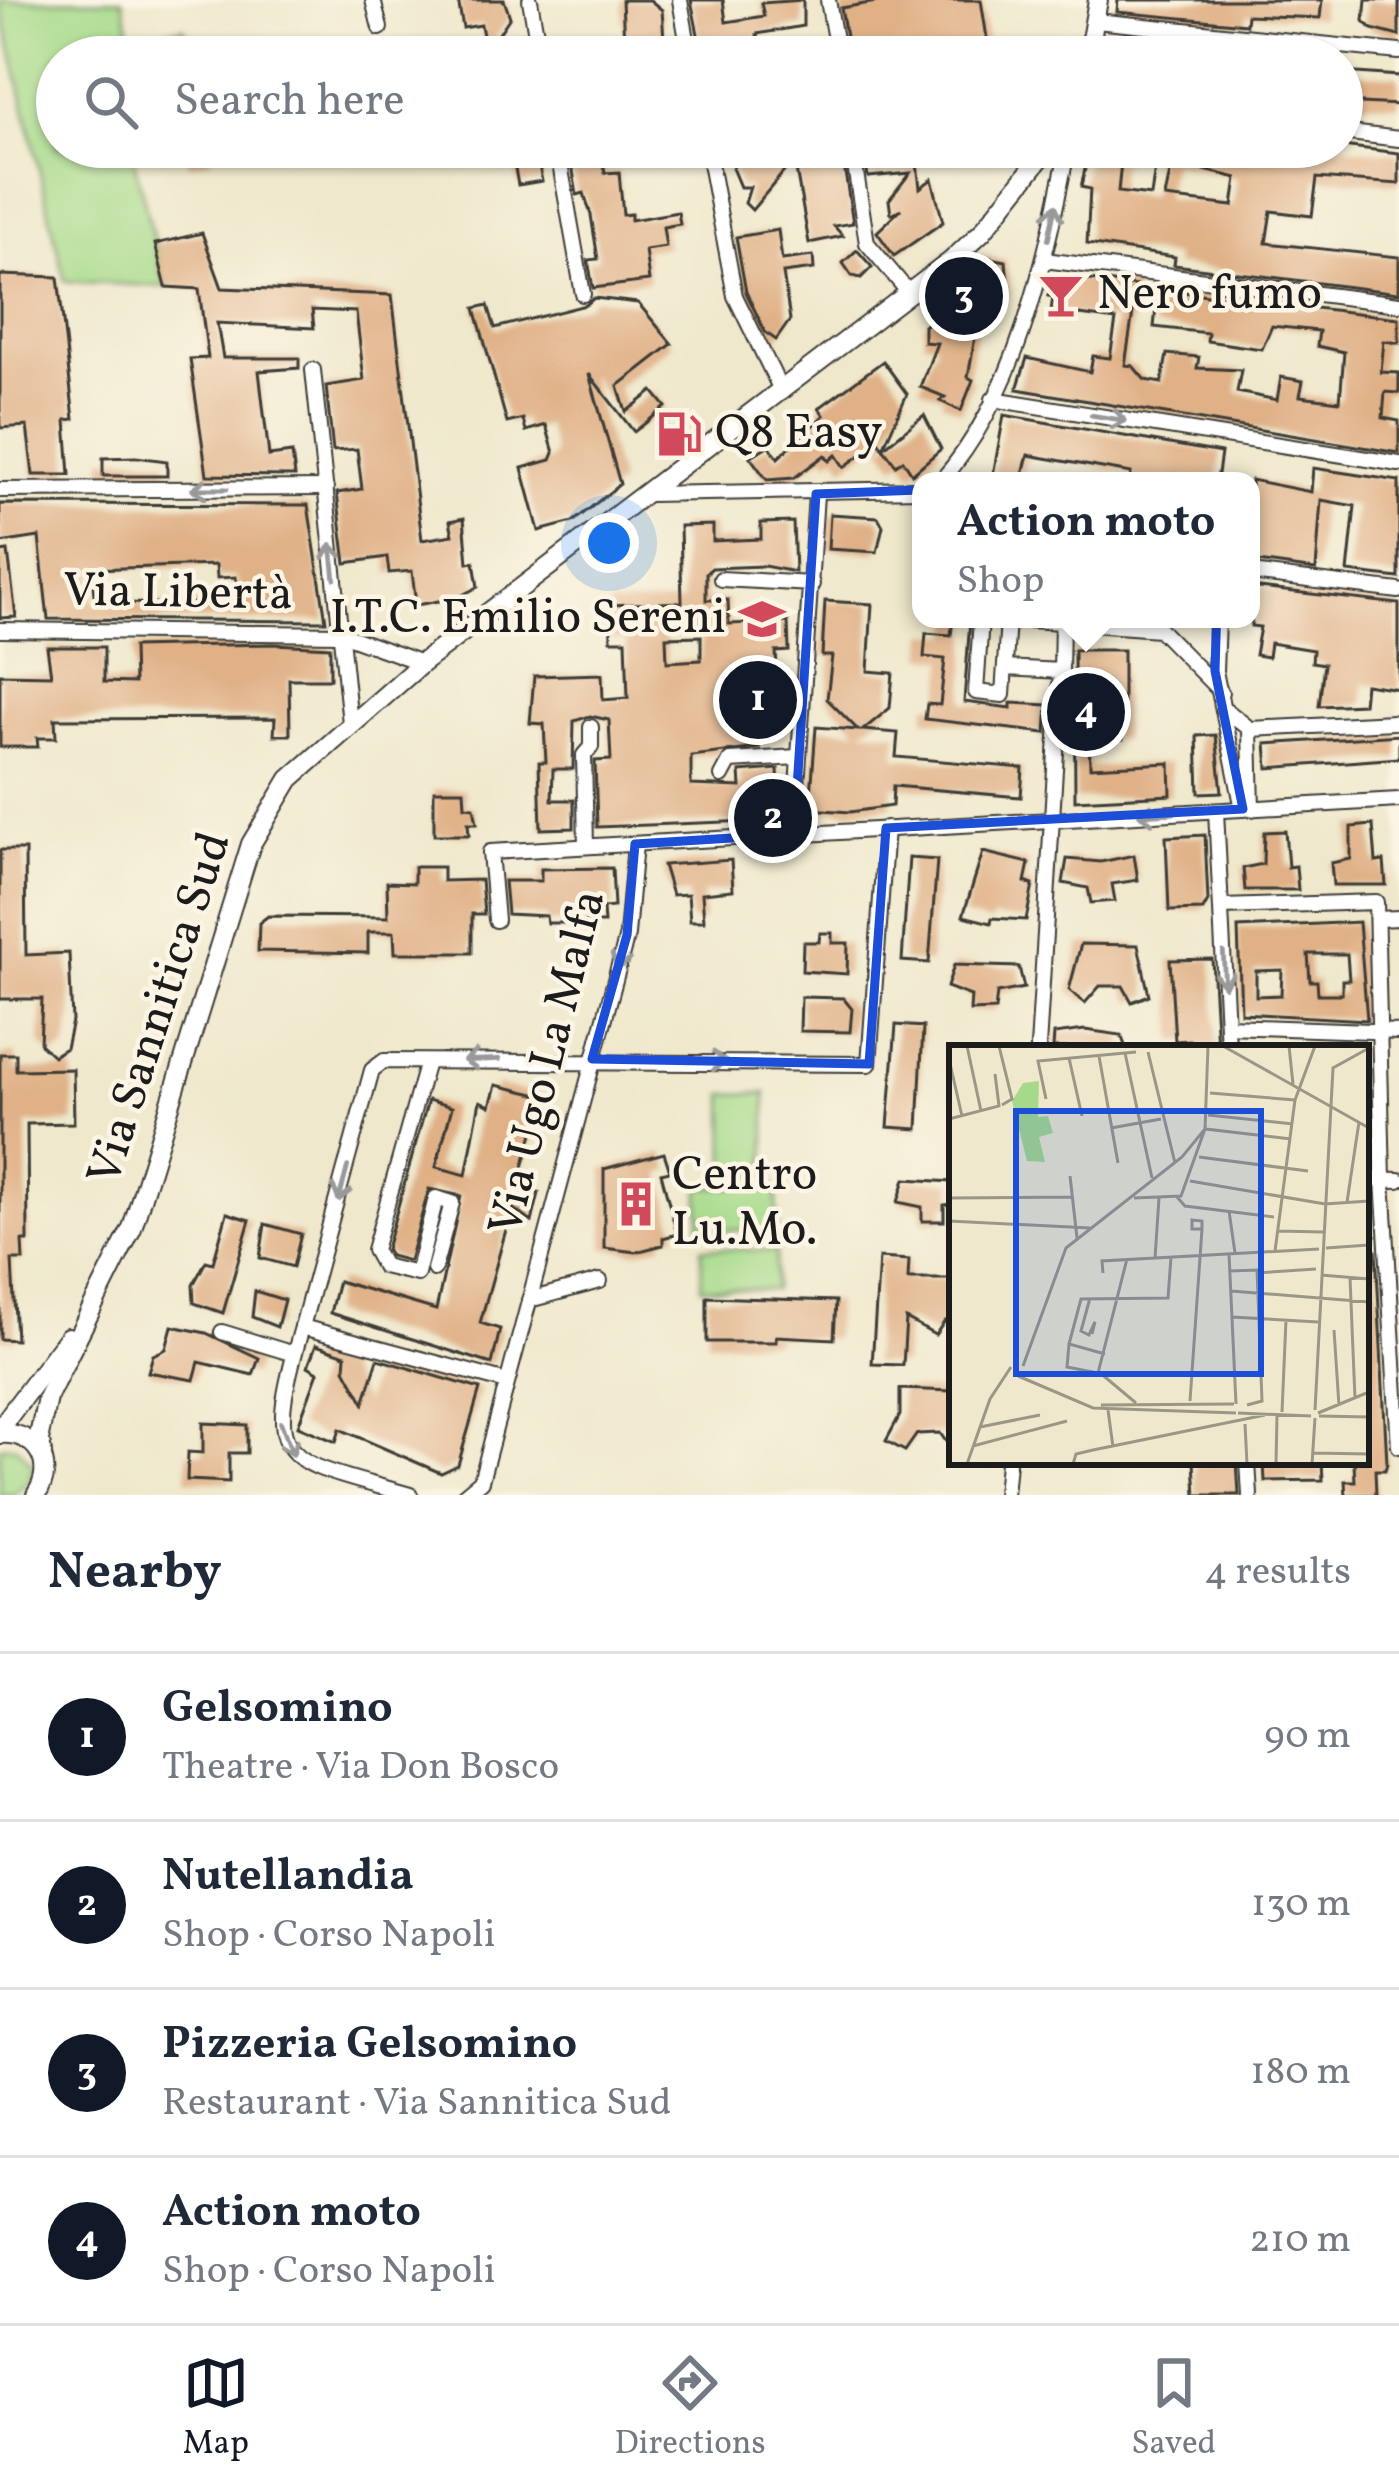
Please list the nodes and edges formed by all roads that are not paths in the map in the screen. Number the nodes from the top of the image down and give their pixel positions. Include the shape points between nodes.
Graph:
1 (374, 0) edge
2 (530, 0) edge
3 (680, 0) edge
4 (828, 0) edge
5 (1098, 0) edge
6 (1096, 21) junction
7 (380, 28) dead end
8 (536, 36) edge
9 (686, 36) edge
10 (834, 36) edge
11 (1093, 36) edge
12 (1243, 36) edge
13 (1363, 48) edge
14 (1399, 52) edge
15 (1363, 135) edge
16 (1399, 139) edge
17 (560, 168) edge
18 (711, 168) edge
19 (855, 168) edge
20 (1032, 168) edge
21 (1064, 168) edge
22 (1044, 260) junction
23 (583, 294) dead end
24 (910, 294) junction
25 (1399, 304) edge
26 (313, 370) dead end
27 (782, 392) junction
28 (993, 399) junction
29 (956, 464) junction
30 (1399, 464) edge
31 (949, 472) edge
32 (957, 472) edge
33 (326, 488) junction
34 (0, 490) edge
35 (912, 491) edge
36 (649, 494) junction
37 (816, 494) junction
38 (1260, 574) edge
39 (721, 579) dead end
40 (812, 584) junction
41 (1399, 591) edge
42 (980, 628) edge
43 (1009, 628) edge
44 (1063, 628) edge
45 (1145, 628) edge
46 (1217, 628) edge
47 (0, 630) edge
48 (340, 634) junction
49 (422, 663) junction
50 (1005, 668) junction
51 (1061, 671) junction
52 (1221, 693) junction
53 (1226, 710) junction
54 (1394, 722) dead end
55 (350, 724) junction
56 (591, 728) dead end
57 (1250, 728) junction
58 (799, 757) junction
59 (722, 776) dead end
60 (1399, 800) edge
61 (1247, 809) junction
62 (1216, 811) junction
63 (1056, 819) junction
64 (886, 829) junction
65 (794, 834) junction
66 (635, 844) junction
67 (586, 846) junction
68 (1222, 907) junction
69 (1399, 918) edge
70 (1377, 919) junction
71 (496, 920) dead end
72 (1227, 1026) junction
73 (1379, 1032) junction
74 (1399, 1032) edge
75 (1038, 1045) edge
76 (1228, 1045) edge
77 (592, 1059) junction
78 (427, 1062) junction
79 (1382, 1180) edge
80 (434, 1269) dead end
81 (600, 1281) dead end
82 (529, 1300) junction
83 (88, 1316) junction
84 (302, 1327) junction
85 (221, 1331) dead end
86 (294, 1354) junction
87 (507, 1382) junction
88 (0, 1431) edge
89 (1399, 1446) edge
90 (42, 1453) junction
91 (1008, 1465) edge
92 (1248, 1465) edge
93 (46, 1476) junction
94 (483, 1490) edge
95 (36, 1495) edge
96 (63, 1495) edge
97 (410, 1495) edge
98 (464, 1495) edge
99 (1006, 1495) edge
100 (1250, 1495) edge

1 - 7 street
2 - 8 street
3 - 9 street
4 - 10 street
5 - 6 main road
6 - 11 main road
6 - 12 street
13 - 14 street
15 - 16 street
17 - 23 street
18 - 27 street via 735,296
19 - 24 street via 867,243
20 - 24 main road, Via Sannitica Sud via 982,232
22 -> 21 street
22 - 25 street
22 - 28 street
24 - 27 main road, Via Sannitica Sud
26 - 33 street
27 - 36 main road, Via Sannitica Sud
28 - 29 street
28 -> 30 street
29 - 31 street
29 - 32 street
33 -> 34 street
48 -> 33 street
35 - 37 street
36 - 37 street
36 - 49 main road, Via Sannitica Sud
37 - 40 street
38 - 41 street
39 - 40 street
40 - 58 street
42 - 50 street via 976,692 1003,695
43 - 50 street
44 - 51 street
45 - 52 street via 1159,629
46 - 52 street
47 - 48 street, Via Libertà
48 - 49 street, Via Libertà
48 - 55 street
49 - 55 main road, Via Sannitica Sud
50 - 51 street
51 - 63 street
52 - 53 street
53 - 57 street
53 - 61 street
54 - 57 street
55 - 83 main road, Via Sannitica Sud via 290,779 251,844 132,1228
56 - 67 street
57 - 61 street
58 - 59 street via 730,761
58 - 65 street
60 - 61 street
61 - 62 street
62 -> 63 street
62 - 68 street
63 - 64 street
63 - 75 street
64 - 65 street
77 -> 64 street via 869,1064
65 - 66 street
66 - 67 street
66 -> 77 street, Via Ugo La Malfa via 631,917
67 - 71 street via 490,852
68 - 70 street via 1376,902
68 -> 72 street
69 - 70 street
70 - 73 street
72 - 73 street
72 - 76 street
73 - 74 street
73 - 79 street
77 -> 78 street
77 - 82 street, Via Ugo La Malfa
78 - 80 street via 374,1250 383,1266 416,1274 436,1198 452,1203
78 -> 84 street via 384,1061 372,1070
79 - 89 street
81 - 82 street, Via Ugo La Malfa
82 - 87 street, Via Ugo La Malfa
83 - 88 main road, Via Sannitica Sud
83 - 90 main road, Via Sannitica Sud via 47,1398
84 - 86 street
84 - 87 street
85 - 86 street
86 -> 97 street via 279,1415 292,1456
87 - 94 street, Via Ugo La Malfa
88 - 90 main road via 25,1436
90 - 93 main road, Via Sannitica Sud
91 - 99 street
92 - 100 street
93 - 95 main road
93 - 96 main road
94 - 98 street, Via Ugo La Malfa

